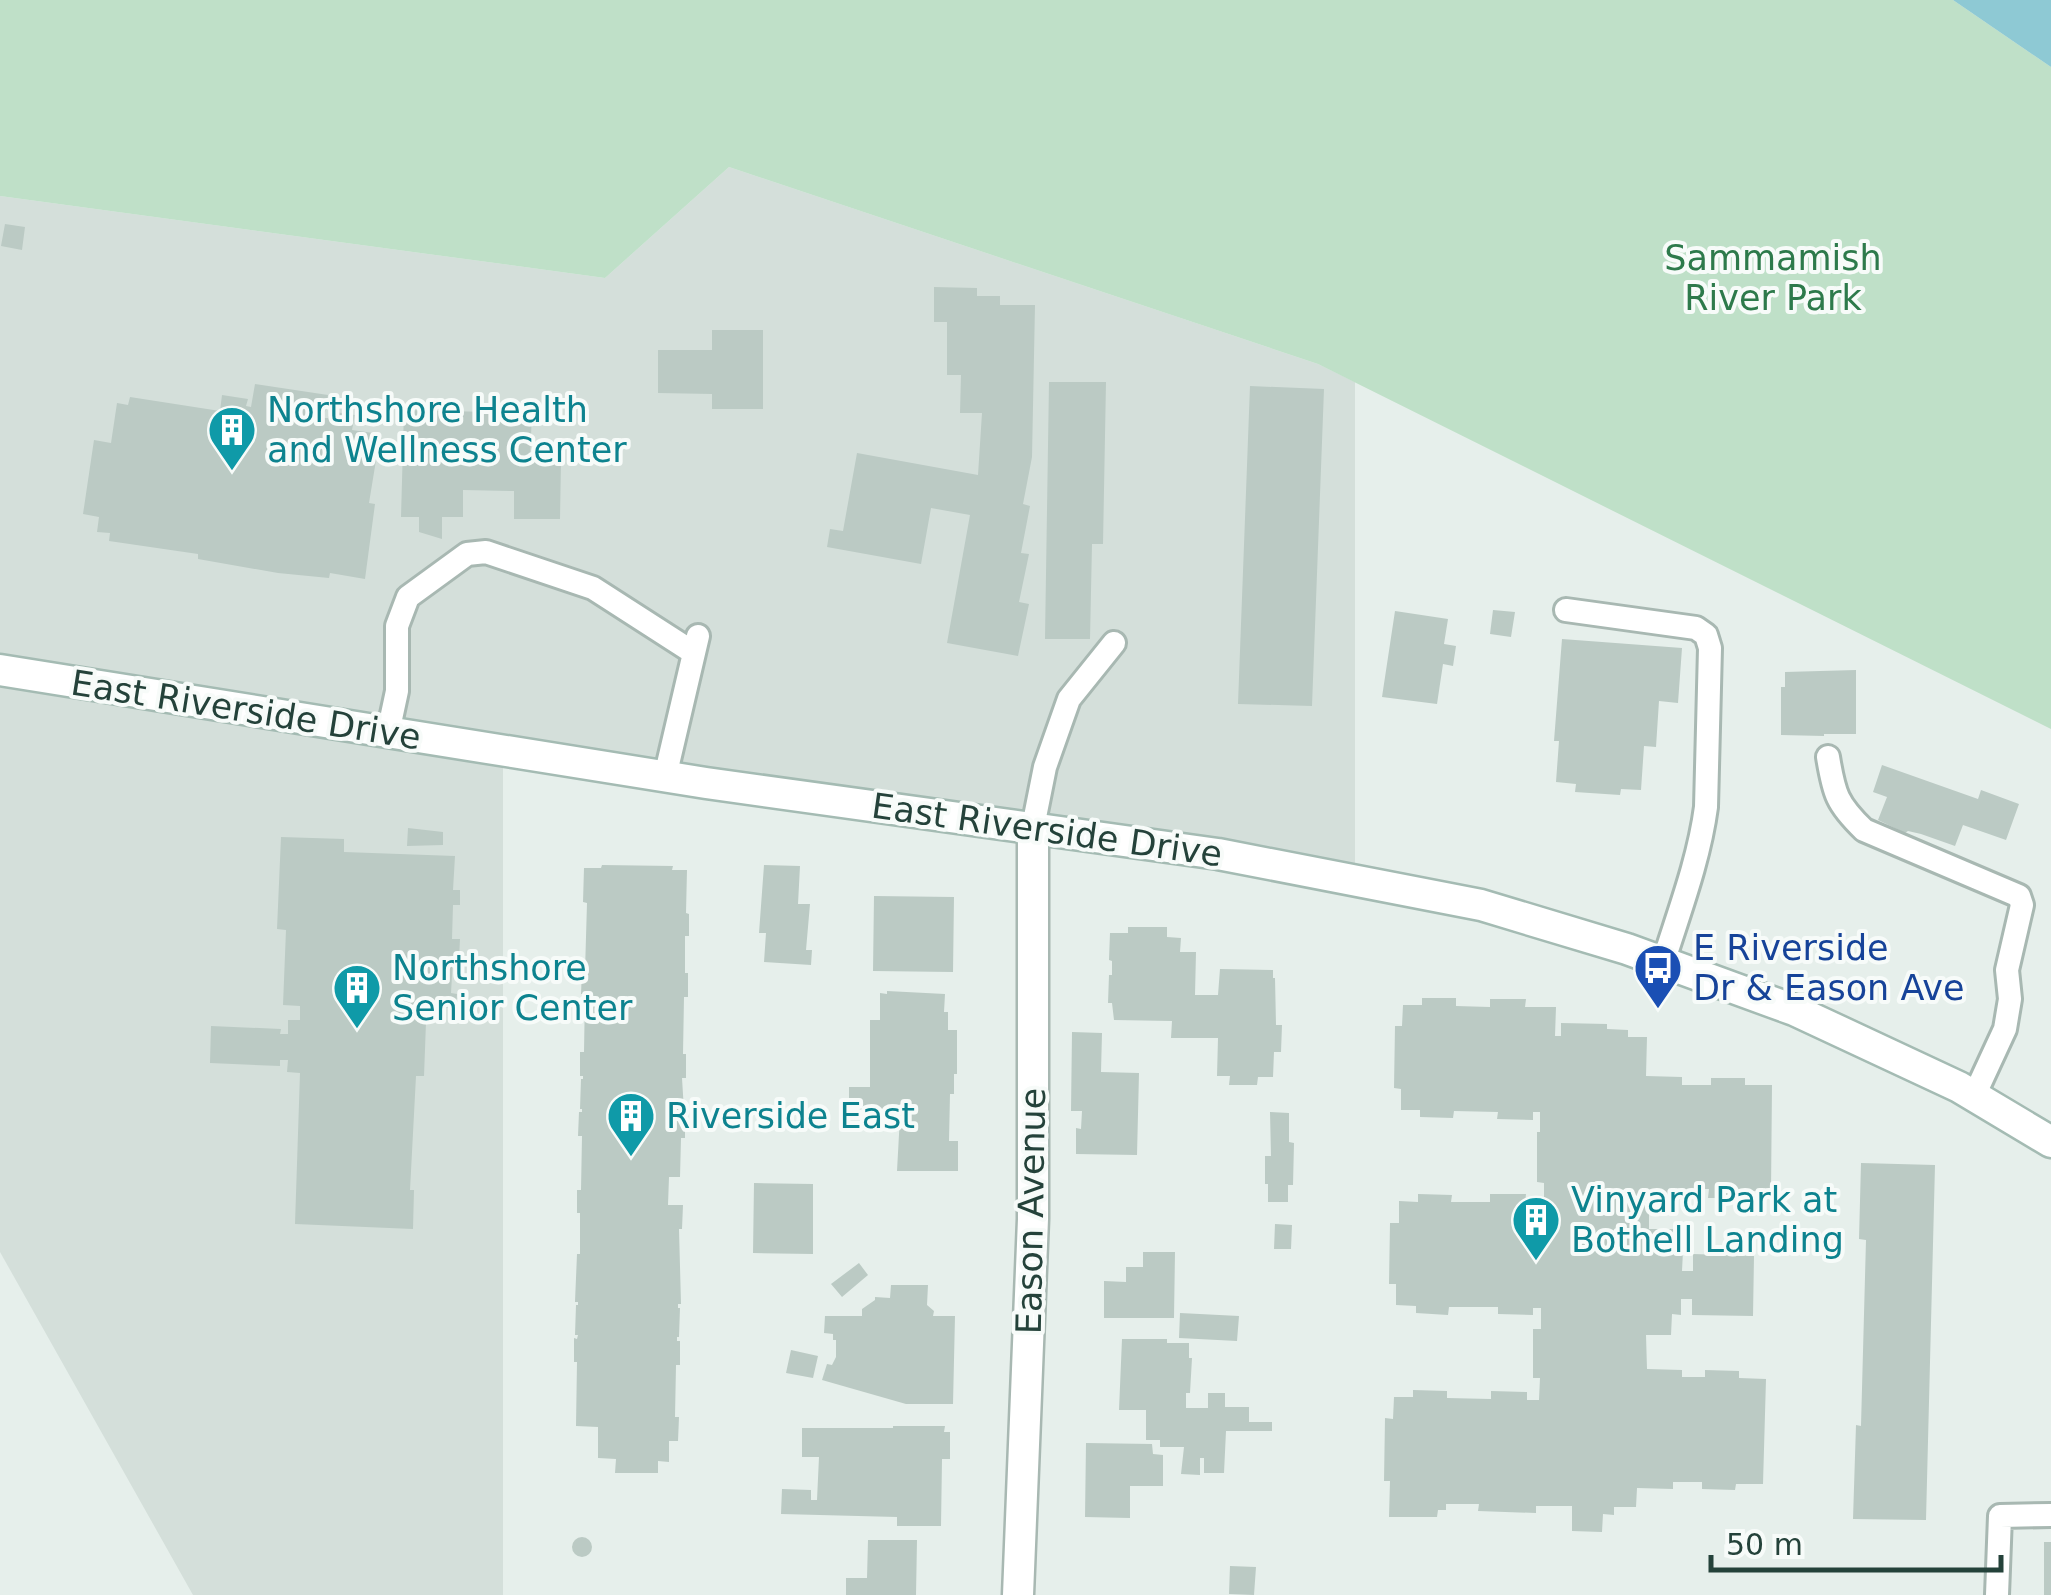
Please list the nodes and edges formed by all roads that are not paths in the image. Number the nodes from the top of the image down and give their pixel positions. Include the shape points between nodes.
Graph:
1 (1566, 610) dead end
2 (1114, 643) dead end
3 (0, 670) edge
4 (388, 733) junction
5 (1828, 758) dead end
6 (665, 777) junction
7 (1033, 827) junction
8 (1663, 963) junction
9 (1974, 1096) junction
10 (2051, 1142) edge
11 (2051, 1515) edge
12 (1018, 1595) edge
13 (1997, 1595) edge

1 - 8 lane via 1696,628 1710,648 1706,807
2 - 7 lane via 1070,699 1044,767
3 - 4 main road, East Riverside Drive
4 - 6 main road, East Riverside Drive
4 - 6 lane via 397,691 397,626 408,597 467,554 486,552 593,588 696,644
5 - 9 lane via 1834,792 1864,830 2019,896 2006,1029
6 - 7 main road, East Riverside Drive
7 - 8 main road, East Riverside Drive via 1218,854 1481,905
7 - 12 main road, Eason Avenue via 1033,1219
8 - 9 main road, East Riverside Drive via 1794,1010
9 - 10 main road, East Riverside Drive
11 - 13 lane via 2000,1516

